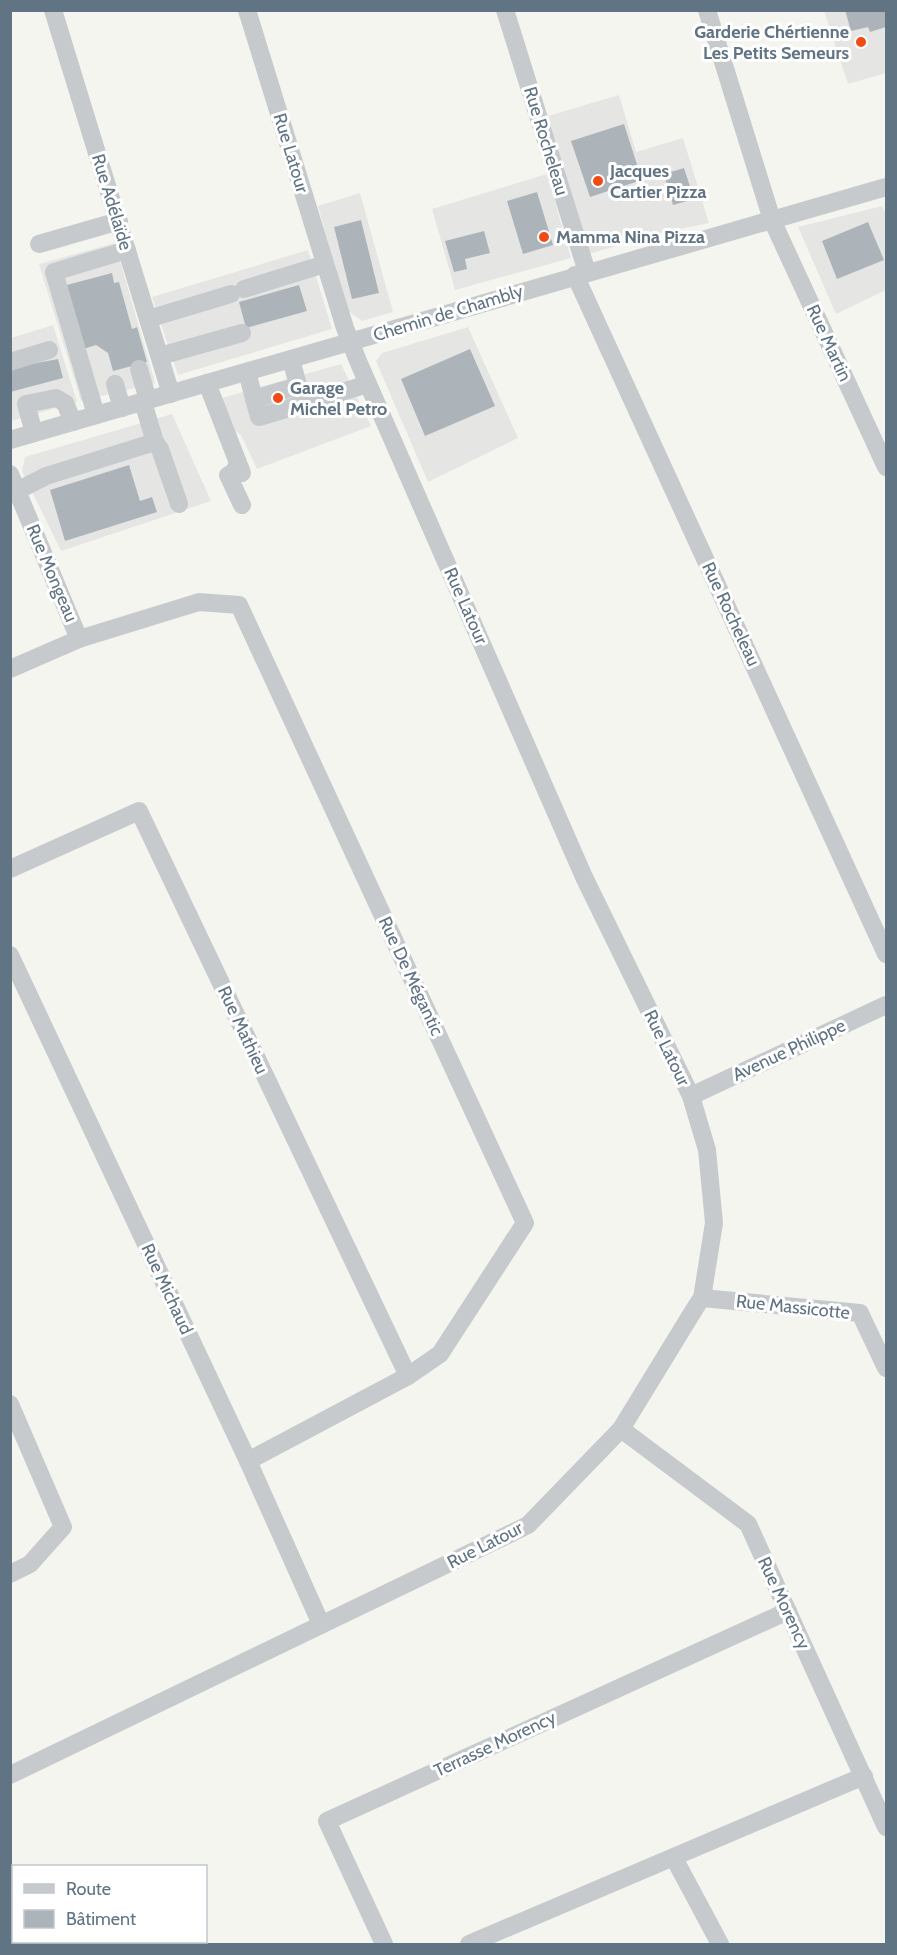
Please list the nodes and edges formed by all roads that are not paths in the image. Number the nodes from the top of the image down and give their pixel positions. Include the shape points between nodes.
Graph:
1 (52, 10) edge
2 (247, 10) edge
3 (505, 10) edge
4 (707, 10) edge
5 (886, 187) edge
6 (772, 220) junction
7 (119, 221) junction
8 (39, 244) dead end
9 (127, 250) junction
10 (325, 264) junction
11 (581, 273) junction
12 (148, 319) junction
13 (242, 333) dead end
14 (351, 342) junction
15 (49, 350) dead end
16 (160, 356) junction
17 (291, 360) junction
18 (10, 362) edge
19 (139, 369) dead end
20 (247, 372) junction
21 (115, 384) dead end
22 (207, 384) junction
23 (368, 384) junction
24 (298, 386) junction
25 (171, 394) junction
26 (254, 399) junction
27 (146, 401) junction
28 (303, 405) junction
29 (122, 408) junction
30 (96, 415) junction
31 (73, 422) junction
32 (34, 433) junction
33 (10, 440) edge
34 (155, 442) junction
35 (886, 467) edge
36 (14, 482) edge
37 (179, 504) dead end
38 (242, 505) dead end
39 (79, 639) junction
40 (10, 669) edge
41 (10, 869) edge
42 (886, 954) edge
43 (10, 955) edge
44 (886, 1005) edge
45 (691, 1096) junction
46 (702, 1298) junction
47 (886, 1368) edge
48 (408, 1376) junction
49 (10, 1404) edge
50 (621, 1429) junction
51 (248, 1461) junction
52 (10, 1574) edge
53 (788, 1611) junction
54 (321, 1624) junction
55 (10, 1775) edge
56 (864, 1776) junction
57 (886, 1827) edge
58 (674, 1858) junction
59 (384, 1944) edge
60 (469, 1944) edge
61 (720, 1944) edge

1 - 7 street, Rue Adélaïde
2 - 10 street, Rue Latour
3 - 11 street, Rue Rocheleau
4 - 6 street, Rue Martin
5 - 6 street, Chemin de Chambly
6 - 11 street, Chemin de Chambly
6 - 35 street, Rue Martin
7 - 8 street
7 - 9 street, Rue Adélaïde
9 - 12 street, Rue Adélaïde
9 - 30 street via 54,272
10 - 12 street
10 - 14 street, Rue Latour
11 - 14 street, Chemin de Chambly
11 - 42 street, Rue Rocheleau
12 - 16 street, Rue Adélaïde
13 - 16 street
14 - 17 street, Chemin de Chambly
14 - 23 street, Rue Latour
15 - 18 street
16 - 25 street, Rue Adélaïde
17 - 20 street, Chemin de Chambly
17 - 24 street
19 - 27 street
20 - 22 street, Chemin de Chambly
20 - 26 street
21 - 29 street
22 - 25 street, Chemin de Chambly
22 - 38 street via 240,469 228,475
23 - 28 street
23 - 45 street, Rue Latour via 584,877
24 - 26 street
24 - 28 street
25 - 27 street, Chemin de Chambly
26 - 28 street via 259,417
27 - 29 street, Chemin de Chambly
27 - 34 street
29 - 30 street, Chemin de Chambly
30 - 31 street, Chemin de Chambly
31 - 32 street, Chemin de Chambly
31 - 32 street via 67,407 56,398 26,404
32 - 33 street, Chemin de Chambly
34 - 36 street
34 - 37 street
36 - 39 street, Rue Mongeau
39 - 40 street, Rue De Mégantic
39 - 48 street, Rue De Mégantic via 199,602 239,605 525,1223 440,1354
41 - 48 street, Rue Mathieu via 139,811
43 - 51 street, Rue Michaud
44 - 45 street, Avenue Philippe
45 - 46 street, Rue Latour via 707,1150 714,1223
46 - 47 street, Rue Massicotte via 860,1313
46 - 50 street, Rue Latour
48 - 51 street, Rue De Mégantic
49 - 52 street via 63,1527 30,1564
50 - 53 street, Rue Morency via 748,1524
50 - 54 street, Rue Latour via 528,1525
51 - 54 street, Rue Michaud
53 - 56 street, Rue Morency
53 - 59 street, Terrasse Morency via 327,1821
54 - 55 street, Rue Latour
56 - 57 street, Rue Morency
56 - 58 street
58 - 60 street
58 - 61 street

